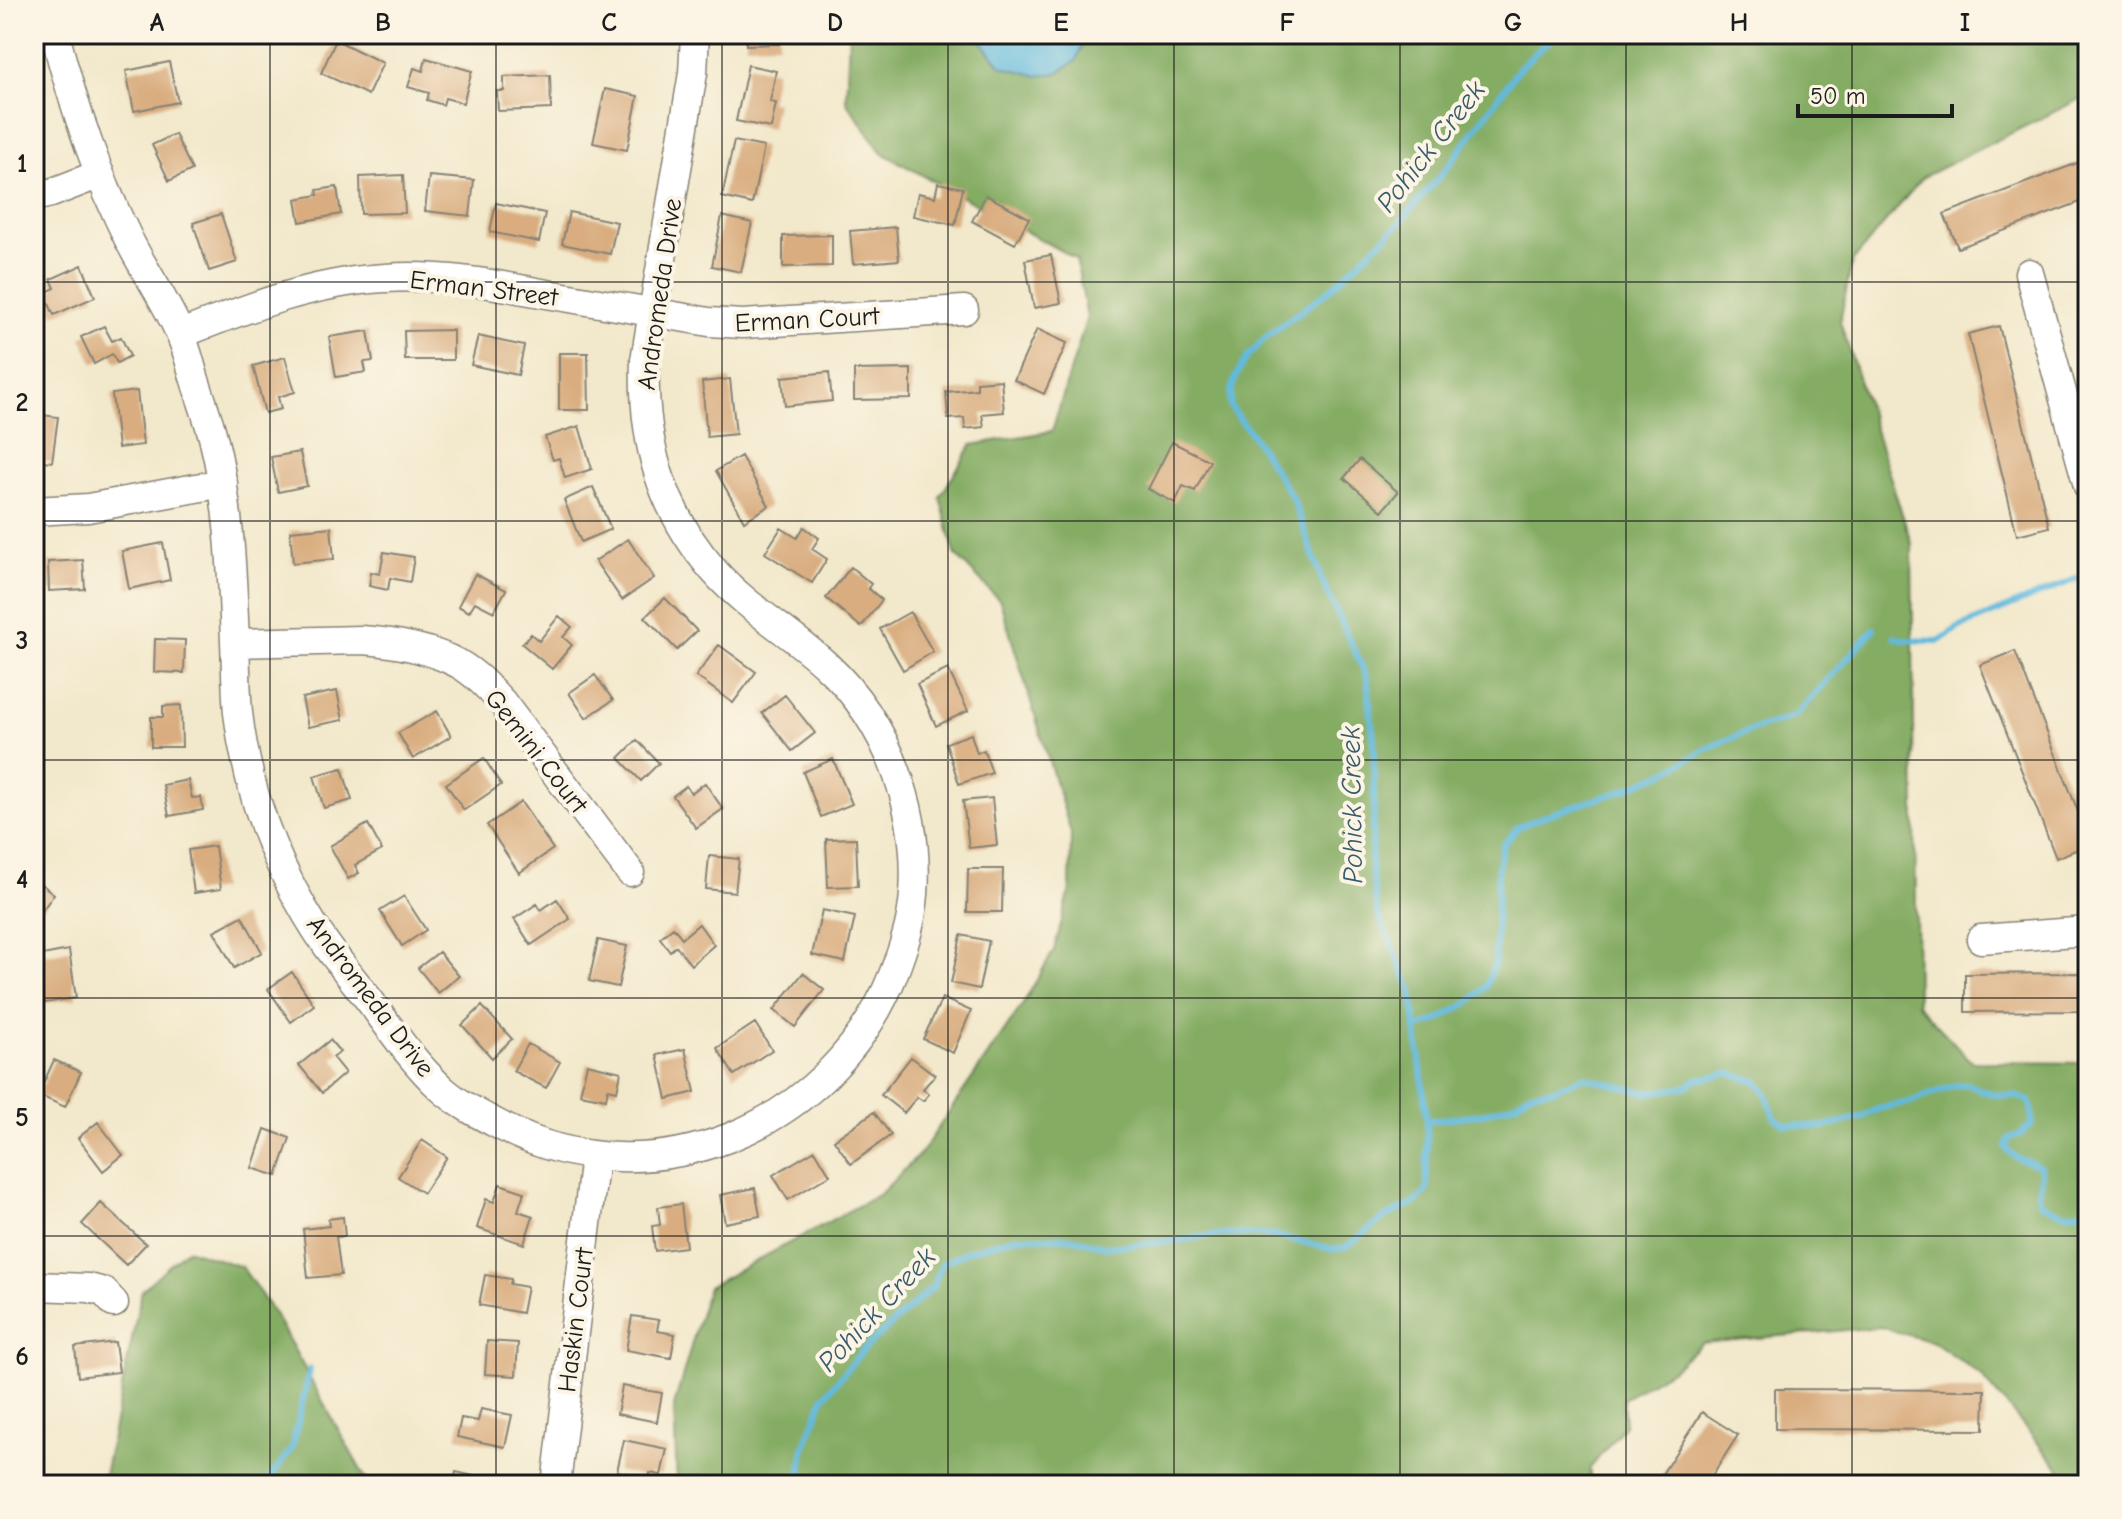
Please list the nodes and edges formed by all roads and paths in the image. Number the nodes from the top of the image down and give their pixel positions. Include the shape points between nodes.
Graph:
1 (55, 34) edge
2 (695, 34) edge
3 (100, 174) junction
4 (34, 197) edge
5 (2029, 273) dead end
6 (964, 310) dead end
7 (652, 312) junction
8 (181, 334) junction
9 (223, 483) junction
10 (2088, 486) edge
11 (34, 511) edge
12 (235, 643) junction
13 (630, 872) dead end
14 (2088, 931) edge
15 (1981, 939) dead end
16 (595, 1156) junction
17 (34, 1286) edge
18 (114, 1303) dead end
19 (556, 1485) edge

1 - 3 street, Andromeda Drive
2 - 7 street, Andromeda Drive
3 - 4 street
3 - 8 street, Andromeda Drive
5 - 10 street
6 - 7 street, Erman Court via 743,324
7 - 8 street, Erman Street via 478,282 385,278 288,294
7 - 16 street, Andromeda Drive via 644,402 652,453 668,500 716,573 825,664 867,714 905,797 914,887 903,949 882,1003 849,1051 808,1092 763,1124 712,1145 648,1156
8 - 9 street, Andromeda Drive
9 - 11 street via 88,508
9 - 12 street, Andromeda Drive
12 - 13 street, Gemini Court via 379,641 421,648 459,664 502,702
12 - 16 street, Andromeda Drive via 238,708 252,789 276,854 316,929 444,1091 513,1133
14 - 15 street
16 - 19 street, Haskin Court
17 - 18 street via 89,1288 104,1292

